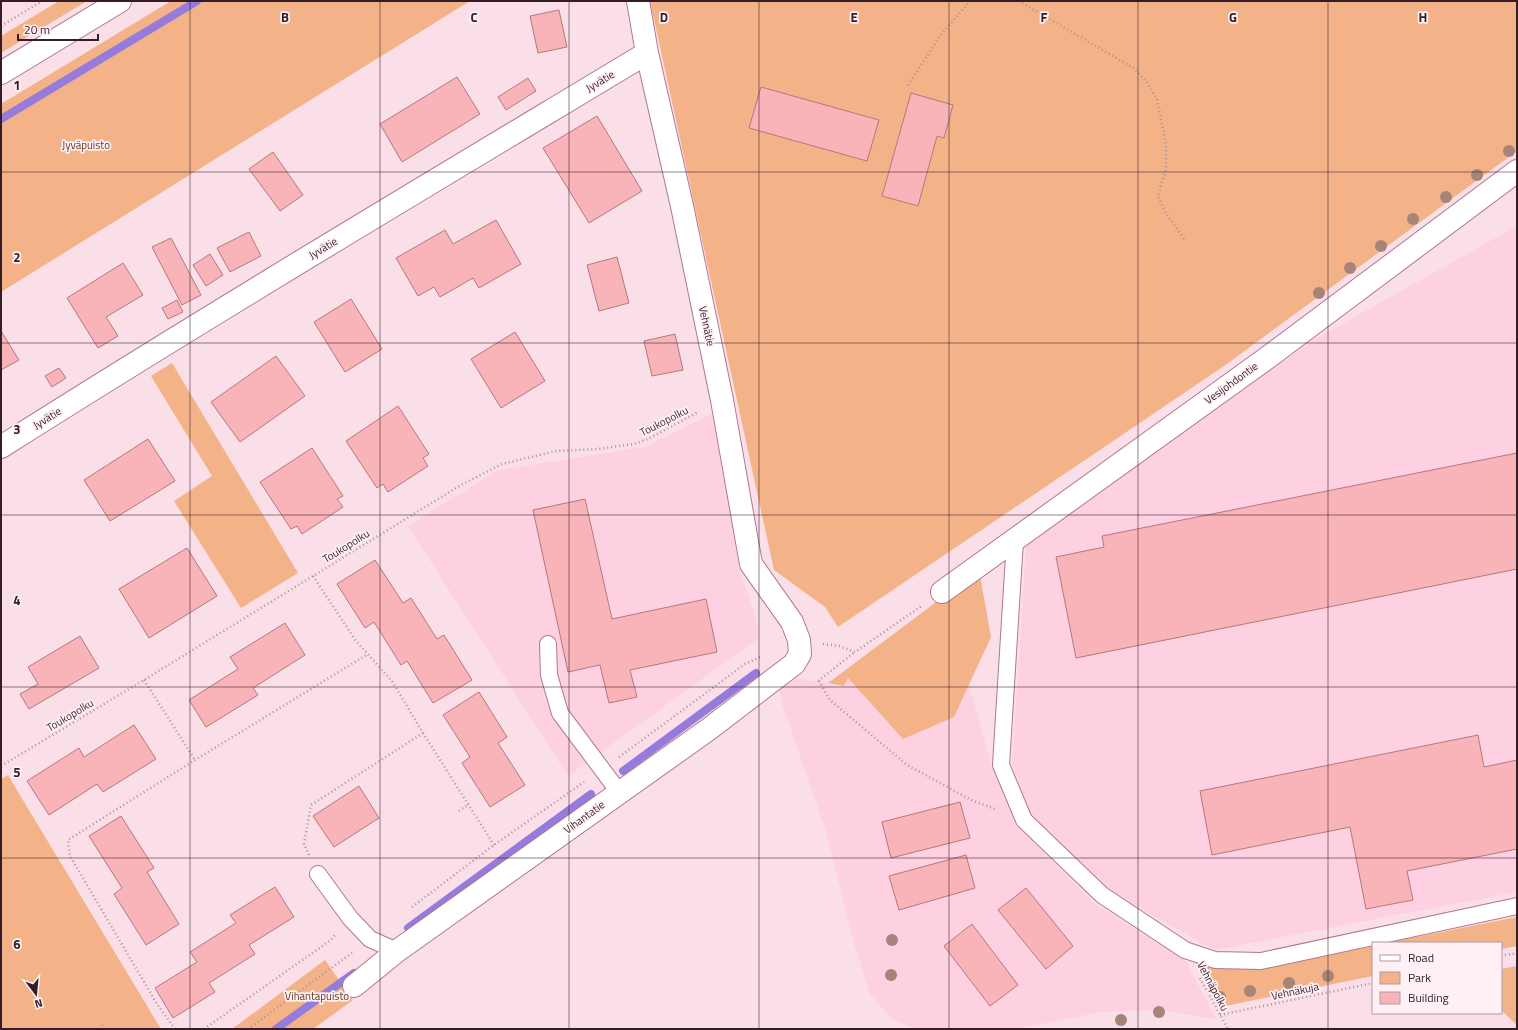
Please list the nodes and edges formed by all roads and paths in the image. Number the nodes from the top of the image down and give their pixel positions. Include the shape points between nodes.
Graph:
1 (42, 1) edge
2 (120, 1) edge
3 (638, 1) edge
4 (970, 1) edge
5 (1019, 1) edge
6 (1, 26) edge
7 (647, 53) junction
8 (1, 73) edge
9 (908, 85) dead end
10 (1517, 171) edge
11 (1185, 240) dead end
12 (722, 400) junction
13 (1, 446) edge
14 (1016, 540) junction
15 (313, 576) junction
16 (942, 592) dead end
17 (799, 640) joint
18 (548, 644) dead end
19 (368, 654) junction
20 (144, 680) junction
21 (819, 681) dead end
22 (423, 733) junction
23 (194, 760) junction
24 (1, 766) edge
25 (619, 792) junction
26 (469, 804) junction
27 (459, 811) dead end
28 (1024, 820) junction
29 (494, 845) dead end
30 (318, 874) joint
31 (1517, 906) edge
32 (350, 918) junction
33 (1185, 950) junction
34 (397, 951) junction
35 (1517, 953) edge
36 (1502, 956) edge
37 (1372, 983) edge
38 (354, 986) dead end
39 (1220, 1015) junction
40 (102, 1025) dead end
41 (104, 1029) edge
42 (175, 1029) edge
43 (204, 1029) edge
44 (1228, 1029) edge

1 - 6 path
2 - 8 street
3 - 7 street, Vehnätie
4 - 9 path via 940,36
5 - 11 path via 1135,69 1148,83 1157,99 1166,144 1166,168 1158,196 1165,212
7 - 12 street, Vehnätie
7 - 13 street, Jyvätie
10 - 14 street, Vesijohdontie via 1267,358
12 - 15 path, Toukopolku via 634,444 556,451 502,464 461,485
12 - 17 street, Vehnätie via 751,564 792,622
14 - 16 street, Vesijohdontie
14 - 28 lane via 1001,765
15 - 19 path via 356,641
15 - 20 path, Toukopolku
17 - 25 street, Vihantatie via 800,654 794,664 710,729
18 - 25 lane via 549,676 560,713
19 - 22 path via 392,681
19 - 23 path
20 - 23 path
20 - 24 path, Toukopolku
21 - 28 path via 830,700 907,765 971,800
22 - 26 path
22 - 30 path via 311,805 304,844
23 - 42 path via 68,840 70,856 157,1004
25 - 34 street, Vihantatie
26 - 27 path
26 - 29 path
28 - 33 lane via 1102,896
30 - 32 lane
31 - 33 lane via 1261,961 1215,960
32 - 34 lane via 370,939
32 - 43 path via 330,940
33 - 39 path, Vehnäpolku
34 - 38 street, Vihantatie
35 - 36 path
37 - 39 path, Vehnäkuja
39 - 44 path, Vehnäpolku
40 - 41 path

